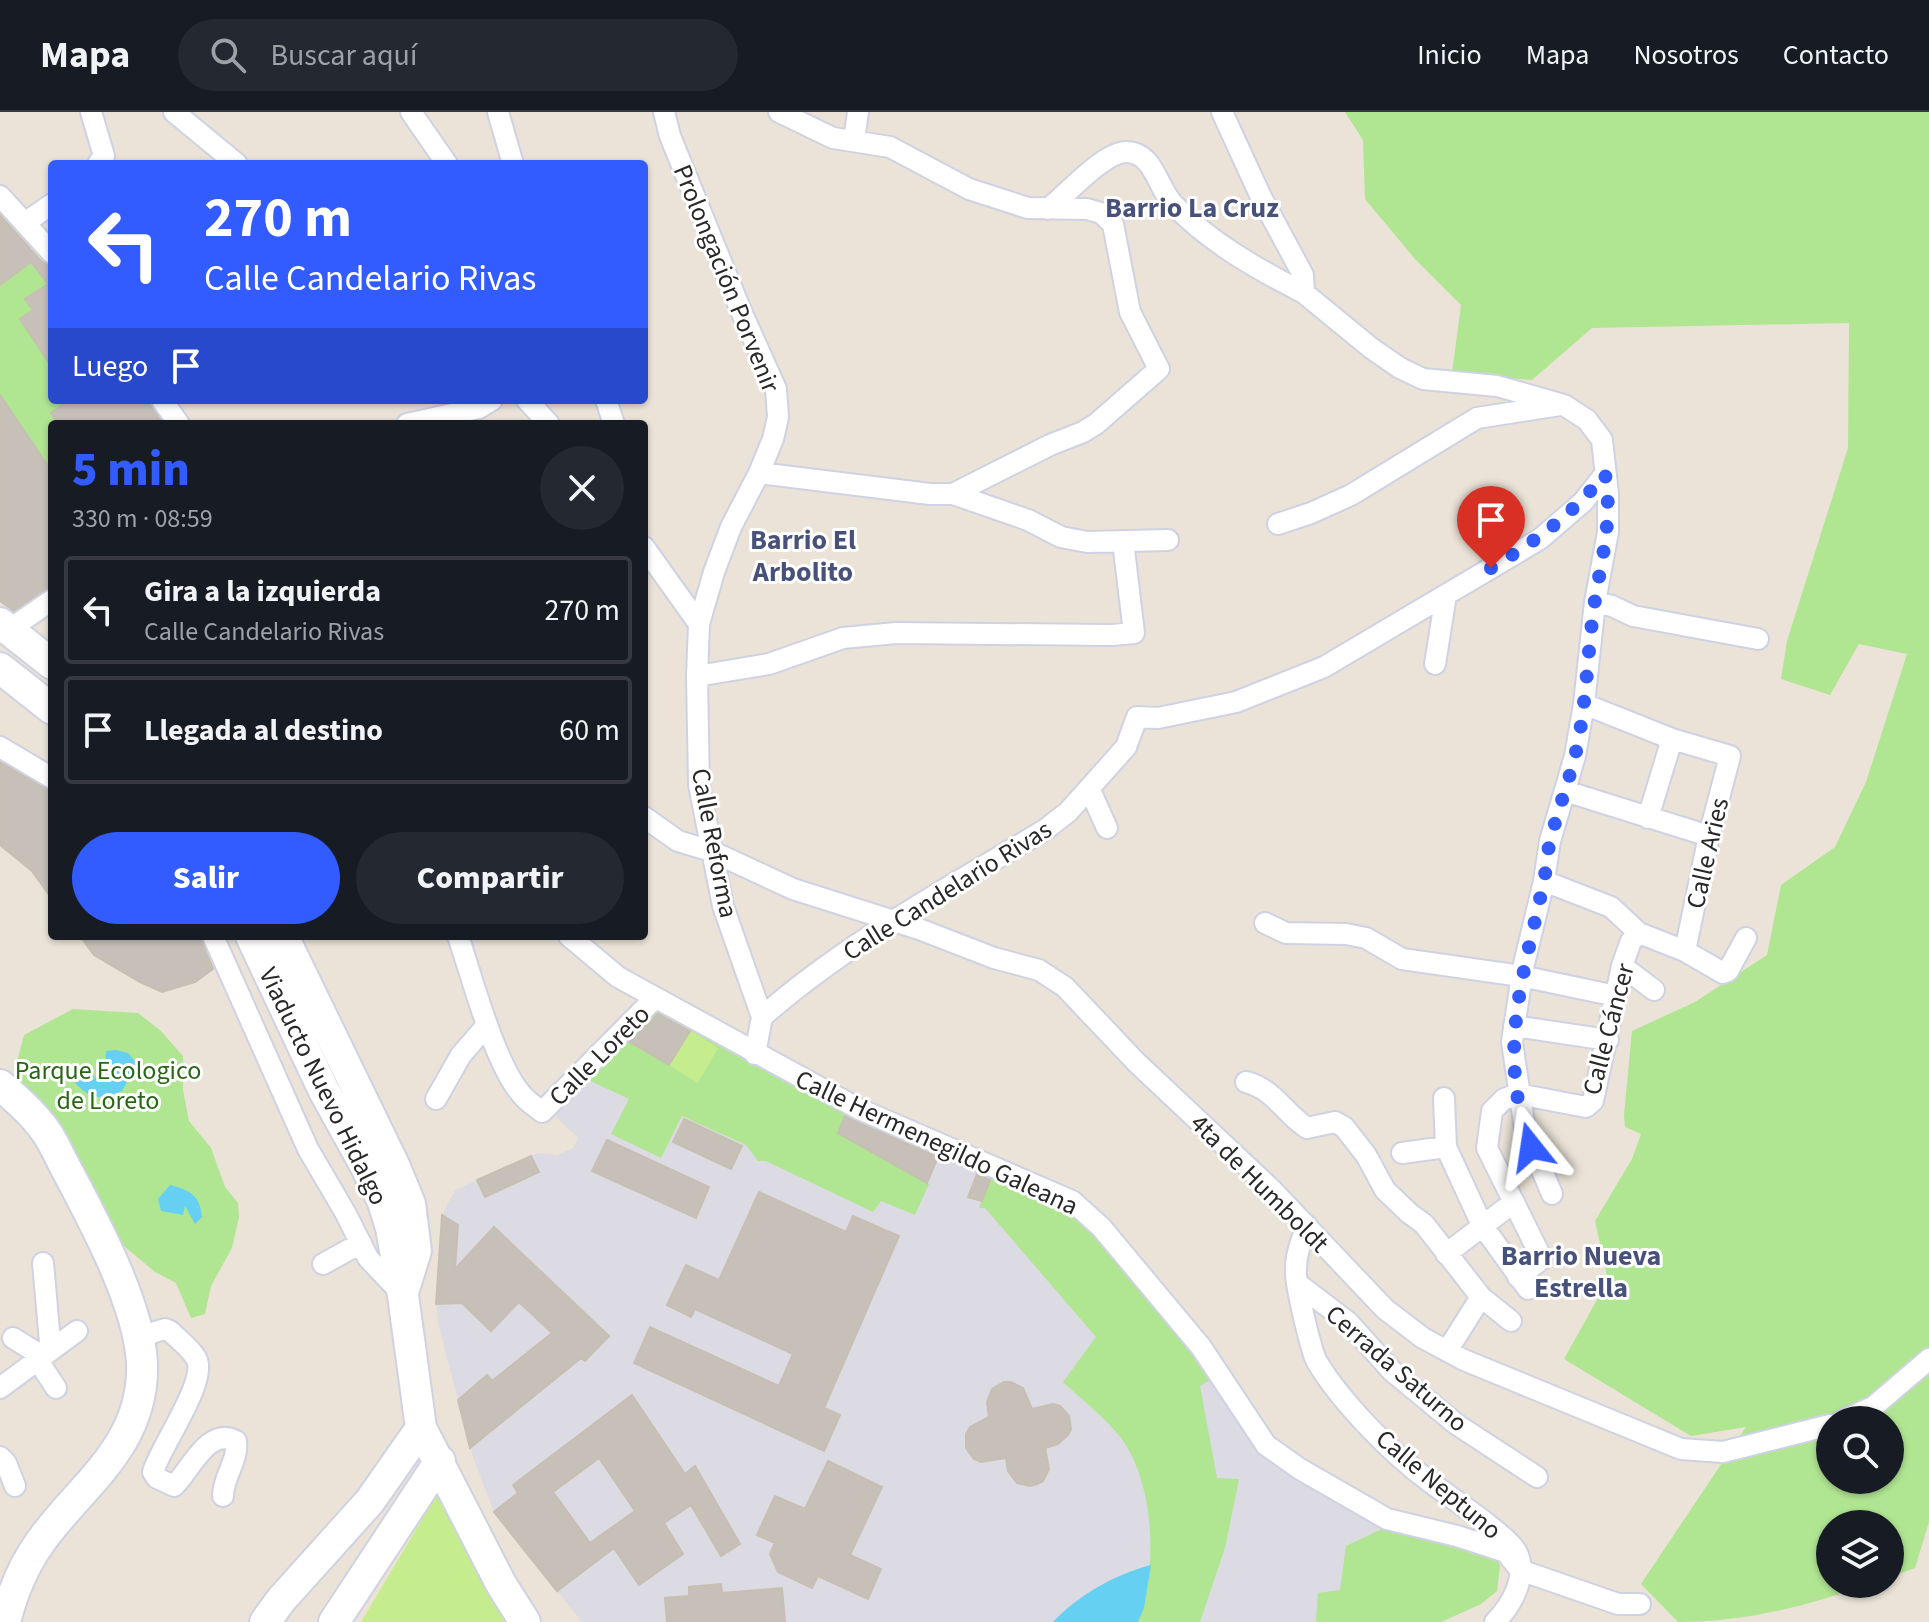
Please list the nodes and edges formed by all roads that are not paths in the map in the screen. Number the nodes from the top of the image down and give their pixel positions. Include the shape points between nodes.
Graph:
1 (91, 112) edge
2 (174, 112) edge
3 (411, 112) edge
4 (664, 112) edge
5 (779, 112) edge
6 (858, 112) edge
7 (1222, 112) edge
8 (502, 113) edge
9 (854, 141) junction
10 (101, 160) edge
11 (232, 160) edge
12 (444, 160) edge
13 (512, 160) edge
14 (0, 196) edge
15 (48, 207) edge
16 (1048, 209) junction
17 (26, 222) junction
18 (48, 248) edge
19 (1304, 293) junction
20 (486, 404) edge
21 (531, 404) edge
22 (1564, 405) junction
23 (425, 420) edge
24 (545, 420) edge
25 (759, 473) junction
26 (1605, 474) junction
27 (953, 494) junction
28 (1278, 524) dead end
29 (1168, 540) dead end
30 (1123, 541) junction
31 (653, 575) edge
32 (1446, 595) junction
33 (48, 602) edge
34 (1595, 602) junction
35 (699, 624) junction
36 (4, 627) edge
37 (1758, 639) dead end
38 (48, 661) edge
39 (1435, 664) dead end
40 (0, 668) edge
41 (697, 676) junction
42 (1584, 704) junction
43 (48, 706) edge
44 (1672, 739) junction
45 (0, 747) edge
46 (48, 776) edge
47 (1089, 788) junction
48 (1565, 791) junction
49 (1648, 818) junction
50 (648, 820) edge
51 (1107, 828) dead end
52 (1709, 836) junction
53 (711, 851) junction
54 (1544, 881) junction
55 (893, 922) junction
56 (1265, 923) dead end
57 (1639, 933) junction
58 (1746, 938) dead end
59 (215, 940) edge
60 (253, 940) edge
61 (285, 940) edge
62 (459, 940) edge
63 (574, 940) edge
64 (1685, 951) junction
65 (1622, 966) junction
66 (1521, 976) junction
67 (1654, 990) dead end
68 (1616, 996) junction
69 (655, 998) junction
70 (762, 1017) junction
71 (487, 1025) junction
72 (1514, 1026) junction
73 (1608, 1040) junction
74 (755, 1054) junction
75 (1246, 1082) dead end
76 (0, 1085) edge
77 (1518, 1094) junction
78 (1444, 1098) dead end
79 (436, 1099) dead end
80 (1446, 1147) junction
81 (1402, 1153) dead end
82 (1552, 1194) dead end
83 (1514, 1202) junction
84 (1482, 1225) junction
85 (1307, 1226) junction
86 (361, 1243) junction
87 (1446, 1254) junction
88 (43, 1263) dead end
89 (323, 1264) dead end
90 (1298, 1284) junction
91 (403, 1295) junction
92 (1481, 1297) junction
93 (1511, 1321) dead end
94 (77, 1331) dead end
95 (138, 1337) junction
96 (13, 1338) dead end
97 (1447, 1351) junction
98 (42, 1356) junction
99 (1929, 1359) edge
100 (0, 1388) edge
101 (56, 1388) dead end
102 (1874, 1406) edge
103 (421, 1428) junction
104 (1816, 1429) edge
105 (0, 1457) edge
106 (440, 1461) junction
107 (1537, 1477) dead end
108 (15, 1486) dead end
109 (223, 1496) dead end
110 (1520, 1570) junction
111 (1640, 1604) dead end
112 (5, 1622) edge
113 (265, 1622) edge
114 (334, 1622) edge
115 (525, 1622) edge
116 (1495, 1622) edge

1 - 10 street
2 - 11 street
3 - 12 street
4 - 25 street, Prolongación Porvenir via 776,389 778,417
5 - 9 street via 833,138
6 - 9 street
7 - 19 street via 1303,275
8 - 13 street
9 - 16 street via 890,147 969,189
14 - 17 street
15 - 17 street
16 - 19 street via 1098,165 1130,152 1148,162 1170,201 1211,239
16 - 27 street via 1087,209 1113,224 1130,312 1159,369 1083,432
17 - 18 street
19 - 22 street via 1371,348 1423,379 1497,386
20 - 23 street
21 - 24 street
22 - 26 street via 1587,420 1602,440
22 - 28 street via 1477,418 1351,495
25 - 27 street
25 - 35 street, Prolongación Porvenir via 731,527
26 - 32 street, Calle Candelario Rivas via 1583,502 1540,539
26 - 34 street via 1608,532
27 - 30 street via 1061,537
29 - 30 street
30 - 41 street via 1134,633 896,633 843,638 769,664
31 - 35 street
32 - 39 street
32 - 47 street, Calle Candelario Rivas via 1324,667 1236,702 1158,718 1137,717 1126,747
33 - 36 street
34 - 37 street via 1633,616
34 - 42 street
35 - 41 street, Calle Reforma
36 - 38 main road
40 - 43 main road
41 - 53 street, Calle Reforma via 699,785
42 - 44 street
42 - 48 street
44 - 49 street
44 - 52 street, Calle Aries via 1730,756
45 - 46 street
47 - 51 street
47 - 55 street, Calle Candelario Rivas via 1046,829
48 - 49 street
48 - 54 street
49 - 52 street
50 - 53 street, 4ta de Humboldt via 678,841
52 - 64 street, Calle Aries
53 - 55 street, 4ta de Humboldt via 793,889
53 - 70 street, Calle Reforma via 723,906
54 - 57 street via 1611,907
54 - 66 street
55 - 70 street, Calle Candelario Rivas via 803,981
55 - 85 street, 4ta de Humboldt via 1039,970 1065,987
56 - 66 street via 1286,933 1366,938 1402,959
57 - 64 street
57 - 65 street, Calle Cáncer
58 - 64 street via 1723,973
59 - 86 street via 308,1149
60 - 91 main road, Viaducto Nuevo Hidalgo via 383,1202
61 - 91 main road via 410,1204 416,1251
62 - 71 street
63 - 69 street, Calle Hermenegildo Galeana via 618,977
65 - 67 street
65 - 68 street, Calle Cáncer
66 - 68 street
66 - 72 street
68 - 73 street, Calle Cáncer
69 - 71 street, Calle Loreto via 542,1112 508,1075
69 - 74 street, Calle Hermenegildo Galeana
70 - 74 street
71 - 79 street via 461,1055
72 - 73 street
72 - 77 street
73 - 77 street, Calle Cáncer via 1593,1101 1586,1107
74 - 110 street, Calle Hermenegildo Galeana via 859,1109 1072,1201 1101,1227 1201,1347 1266,1445 1387,1519 1506,1552
75 - 87 street via 1262,1086 1307,1128 1335,1122 1344,1127 1385,1190 1424,1224
76 - 95 main road via 47,1134 96,1225
77 - 82 street via 1525,1130
77 - 83 street via 1492,1111 1487,1148
78 - 80 street
80 - 81 street
80 - 84 street
83 - 84 street
83 - 84 street via 1542,1259 1523,1283
84 - 87 street
85 - 90 street, Calle Neptuno via 1298,1249
85 - 97 street, 4ta de Humboldt via 1385,1309
86 - 89 street
86 - 91 street
87 - 92 street
88 - 98 street via 50,1342
90 - 107 street, Cerrada Saturno via 1348,1322 1392,1371 1456,1424
90 - 110 street, Calle Neptuno via 1316,1360 1390,1449 1516,1550
91 - 103 main road, Viaducto Nuevo Hidalgo
92 - 93 street
92 - 97 street
94 - 98 street
95 - 109 street via 170,1331 196,1358 199,1369 190,1399 153,1472 174,1486 208,1446 229,1437 236,1441 238,1453
95 - 112 main road via 139,1402 124,1438 39,1544
96 - 98 street
97 - 104 street, 4ta de Humboldt via 1681,1449 1723,1452
98 - 100 street
98 - 101 street
99 - 102 street
103 - 106 main road
103 - 113 main road via 370,1501
105 - 108 street
106 - 114 main road
106 - 115 main road
110 - 111 street, Calle Hermenegildo Galeana via 1618,1604
110 - 116 street via 1510,1606

